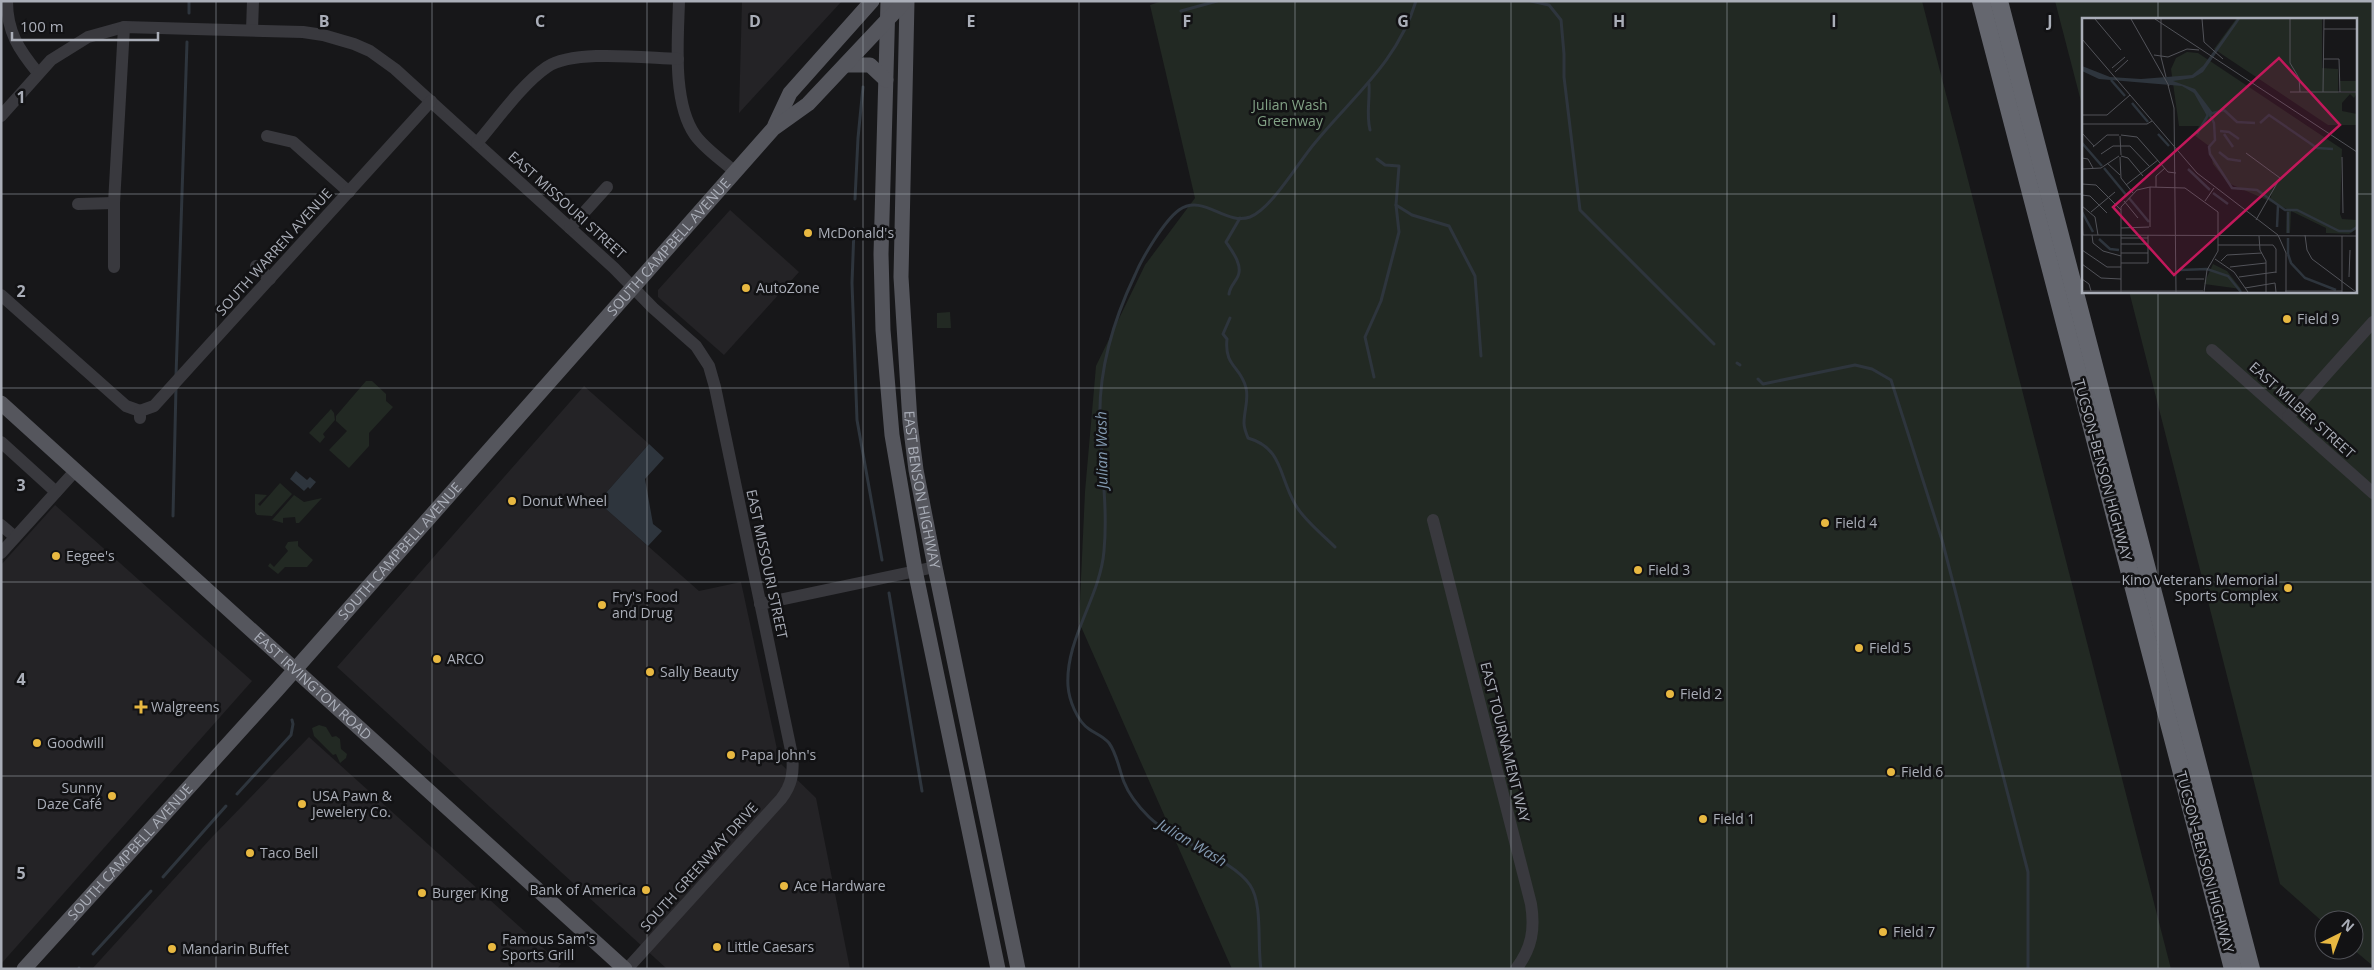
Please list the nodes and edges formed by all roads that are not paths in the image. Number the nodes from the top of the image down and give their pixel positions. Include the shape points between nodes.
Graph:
1 (7, 1) edge
2 (253, 1) edge
3 (679, 1) edge
4 (872, 1) edge
5 (888, 1) edge
6 (906, 1) edge
7 (1981, 1) edge
8 (1999, 1) edge
9 (888, 19) junction
10 (124, 27) junction
11 (252, 30) junction
12 (678, 59) junction
13 (845, 65) junction
14 (38, 73) junction
15 (886, 80) junction
16 (431, 101) junction
17 (1, 116) edge
18 (773, 129) junction
19 (267, 136) dead end
20 (477, 143) junction
21 (735, 172) junction
22 (607, 187) dead end
23 (349, 192) junction
24 (114, 203) junction
25 (78, 204) dead end
26 (570, 228) junction
27 (256, 266) dead end
28 (114, 267) dead end
29 (270, 279) junction
30 (634, 289) junction
31 (1, 295) edge
32 (2373, 322) edge
33 (2212, 350) dead end
34 (1, 403) edge
35 (2288, 417) junction
36 (1, 442) edge
37 (76, 470) junction
38 (56, 492) junction
39 (2373, 493) edge
40 (1433, 520) dead end
41 (1, 525) edge
42 (15, 537) junction
43 (1, 554) edge
44 (935, 567) junction
45 (915, 570) junction
46 (760, 604) junction
47 (296, 670) junction
48 (791, 784) joint
49 (1001, 886) junction
50 (982, 891) junction
51 (24, 969) edge
52 (626, 969) edge
53 (998, 969) edge
54 (1018, 969) edge
55 (1516, 969) edge
56 (2233, 969) edge
57 (2251, 969) edge

1 - 14 street via 7,17 17,47
2 - 11 street
3 - 12 street
4 - 18 main road, SOUTH CAMPBELL AVENUE via 790,93
5 - 9 main road, EAST BENSON HIGHWAY
6 - 9 main road, SOUTH CAMPBELL AVENUE
6 - 44 main road, EAST BENSON HIGHWAY via 903,332 915,461
7 - 56 highway, TUCSON–BENSON HIGHWAY
8 - 57 highway, TUCSON–BENSON HIGHWAY
9 - 13 main road, SOUTH CAMPBELL AVENUE
9 - 15 main road, EAST BENSON HIGHWAY
10 - 11 street, EAST MISSOURI STREET
10 - 14 street, EAST MISSOURI STREET via 88,37 64,50
10 - 24 street
11 - 16 street, EAST MISSOURI STREET via 303,32 354,44 383,60
12 - 20 street via 581,56 558,61 535,76
12 - 21 street via 682,107 695,135
13 - 15 main road via 870,65
13 - 18 main road, SOUTH CAMPBELL AVENUE via 808,104
14 - 17 street, EAST MISSOURI STREET
15 - 45 main road, EAST BENSON HIGHWAY via 881,254 883,330 893,445
16 - 20 street, EAST MISSOURI STREET
16 - 23 street, SOUTH WARREN AVENUE
18 - 21 main road, SOUTH CAMPBELL AVENUE
19 - 23 street via 294,142
20 - 26 street, EAST MISSOURI STREET
21 - 30 main road, SOUTH CAMPBELL AVENUE
22 - 26 street
23 - 29 street, SOUTH WARREN AVENUE
24 - 25 street
24 - 28 street
26 - 30 street, EAST MISSOURI STREET
27 - 29 street
29 - 31 street, SOUTH WARREN AVENUE via 154,406 140,414 126,406
30 - 46 street, EAST MISSOURI STREET via 696,346 709,366
30 - 47 main road, SOUTH CAMPBELL AVENUE
32 - 35 street
33 - 35 street, EAST MILBER STREET
34 - 37 main road, EAST IRVINGTON ROAD
35 - 39 street, EAST MILBER STREET
36 - 38 street
37 - 38 street
37 - 47 main road, EAST IRVINGTON ROAD
38 - 42 street
40 - 55 street, EAST TOURNAMENT WAY via 1532,904 1534,926 1531,941
41 - 42 street
42 - 43 street
44 - 45 street
44 - 49 main road, EAST BENSON HIGHWAY
45 - 46 street
45 - 50 main road, EAST BENSON HIGHWAY
46 - 48 street, EAST MISSOURI STREET via 792,755
47 - 51 main road, SOUTH CAMPBELL AVENUE
47 - 52 main road, EAST IRVINGTON ROAD
48 - 52 street, SOUTH GREENWAY DRIVE via 781,799
49 - 50 main road
49 - 54 main road, EAST BENSON HIGHWAY
50 - 53 main road, EAST BENSON HIGHWAY

